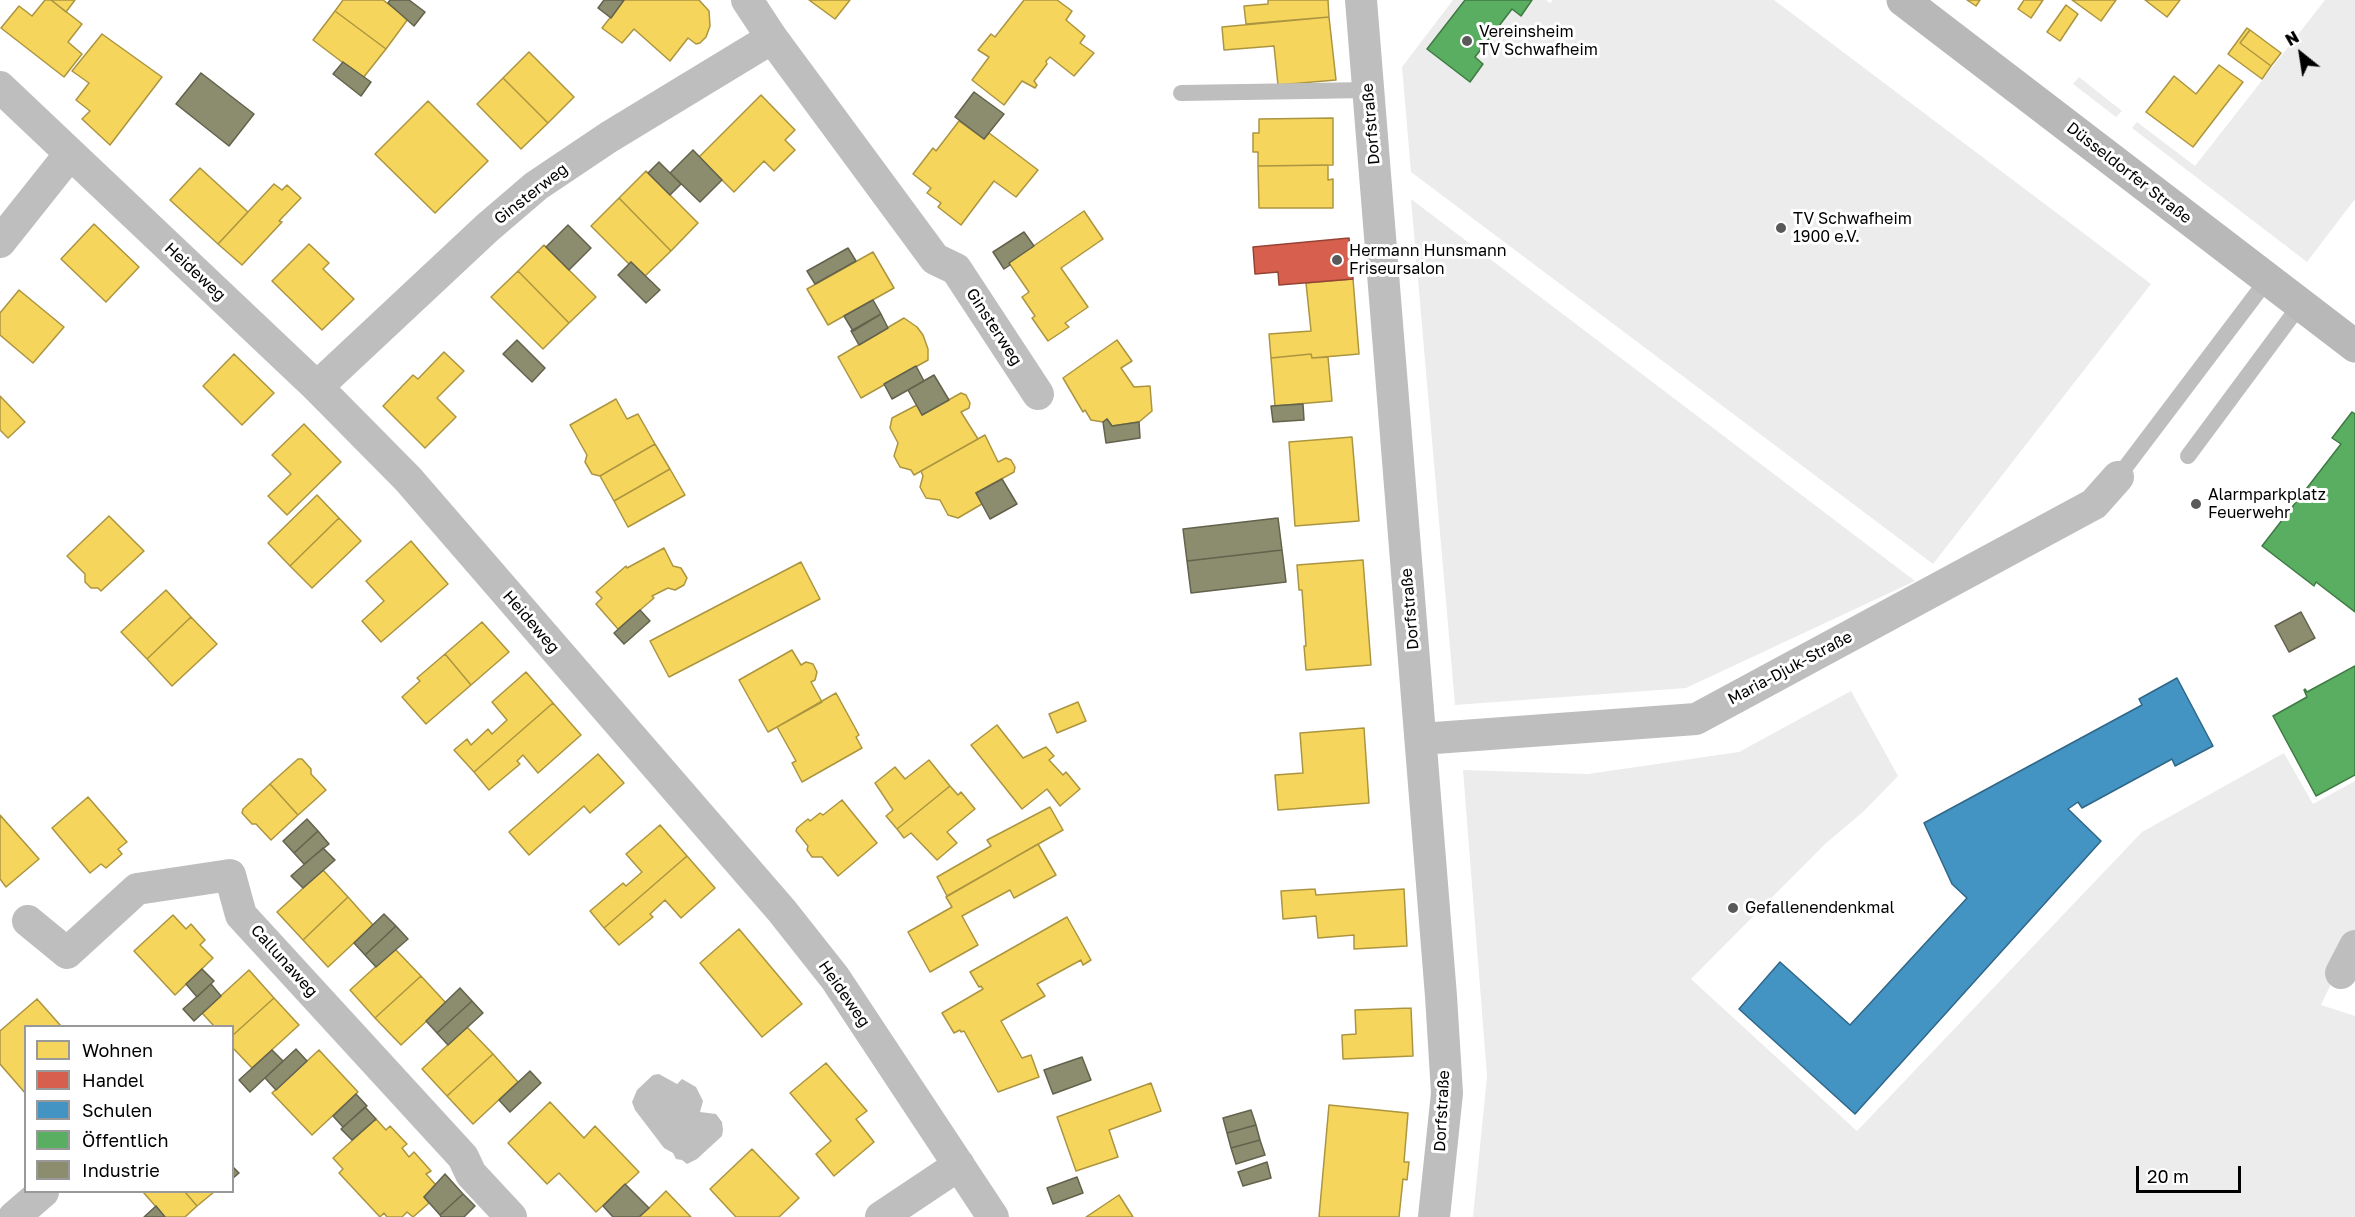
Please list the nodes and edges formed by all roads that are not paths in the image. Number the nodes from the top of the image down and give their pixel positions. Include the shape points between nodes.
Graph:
1 (747, 0) edge
2 (1361, 0) edge
3 (1903, 0) edge
4 (772, 38) junction
5 (0, 87) edge
6 (1369, 90) junction
7 (1181, 93) dead end
8 (70, 154) junction
9 (0, 242) edge
10 (2267, 280) junction
11 (2300, 305) junction
12 (2355, 346) edge
13 (317, 387) junction
14 (1038, 394) dead end
15 (2188, 456) dead end
16 (2118, 477) joint
17 (1421, 739) junction
18 (28, 921) dead end
19 (960, 1165) junction
20 (41, 1193) edge
21 (14, 1217) edge
22 (511, 1217) edge
23 (881, 1217) edge
24 (993, 1217) edge
25 (1434, 1217) edge

1 - 4 street, Ginsterweg
2 - 6 street, Dorfstraße
3 - 10 main road, Düsseldorfer Straße
4 - 13 street, Ginsterweg via 536,186
4 - 14 street, Ginsterweg via 935,259 956,269
5 - 8 street, Heideweg
6 - 7 lane
6 - 17 street, Dorfstraße
8 - 9 street
8 - 13 street, Heideweg
10 - 11 main road, Düsseldorfer Straße
10 - 16 lane
11 - 12 main road, Düsseldorfer Straße
11 - 15 lane
13 - 19 street, Heideweg via 408,479 782,911 835,978
16 - 17 street, Maria-Djuk-Straße via 2094,504 1696,719
17 - 25 street, Dorfstraße via 1447,1093
18 - 22 street, Callunaweg via 67,952 137,889 230,875 241,915 463,1157 471,1174
19 - 23 street
19 - 24 street, Heideweg
20 - 21 street

